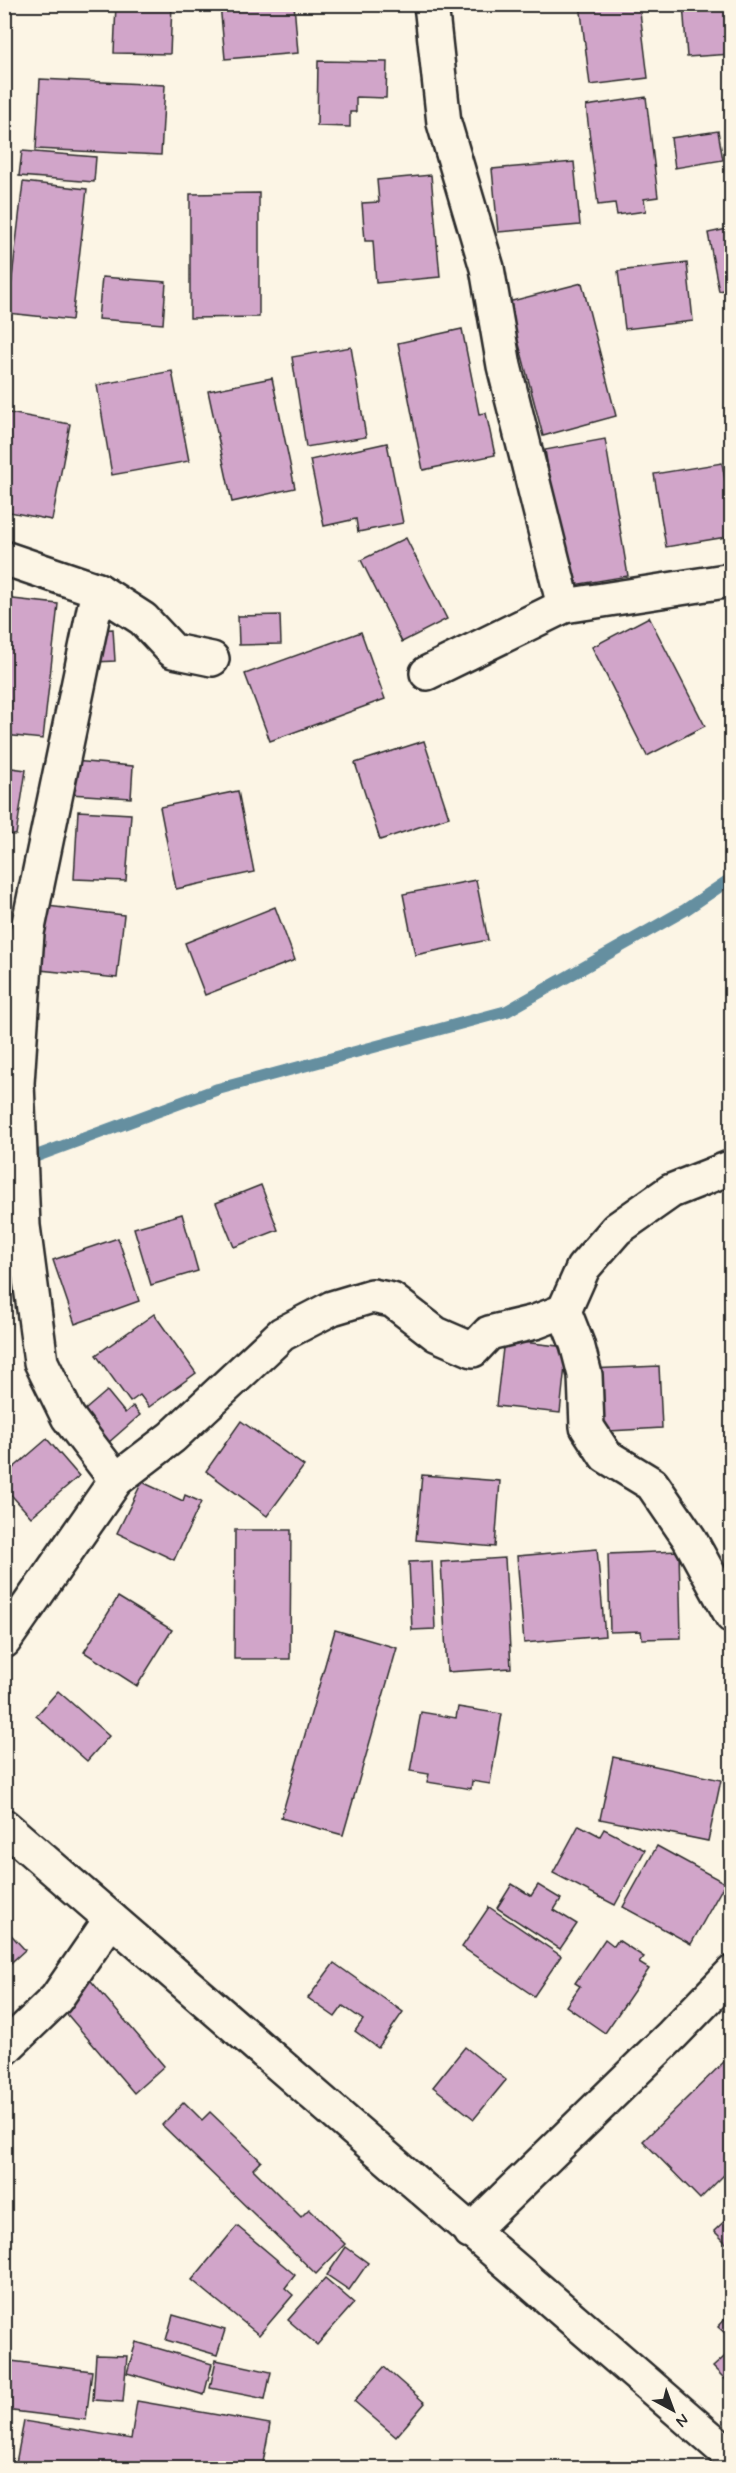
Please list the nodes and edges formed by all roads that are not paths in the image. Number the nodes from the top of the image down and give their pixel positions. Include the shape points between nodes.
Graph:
1 (431, 4) edge
2 (4, 558) edge
3 (732, 580) edge
4 (98, 590) junction
5 (564, 606) junction
6 (212, 659) dead end
7 (428, 673) dead end
8 (16, 928) edge
9 (732, 1167) edge
10 (564, 1311) junction
11 (116, 1480) junction
12 (732, 1616) edge
13 (4, 1641) edge
14 (4, 1826) edge
15 (111, 1919) junction
16 (732, 1973) edge
17 (4, 2049) edge
18 (470, 2232) junction
19 (732, 2457) edge

1 - 5 street via 444,123 487,268 504,366
2 - 4 street
3 - 5 street
4 - 6 street via 143,619 173,651
4 - 8 street
5 - 7 street
8 - 11 street via 17,1083 24,1226 41,1362 68,1417
9 - 10 street via 671,1191 617,1229 583,1268
10 - 11 street via 489,1333 473,1350 436,1334 392,1300 372,1296 332,1308 282,1334 172,1437
10 - 12 street via 585,1375 587,1427 606,1456 652,1484 689,1538
11 - 13 street
14 - 15 street
15 - 17 street via 56,1999
15 - 18 street
16 - 18 street
18 - 19 street

